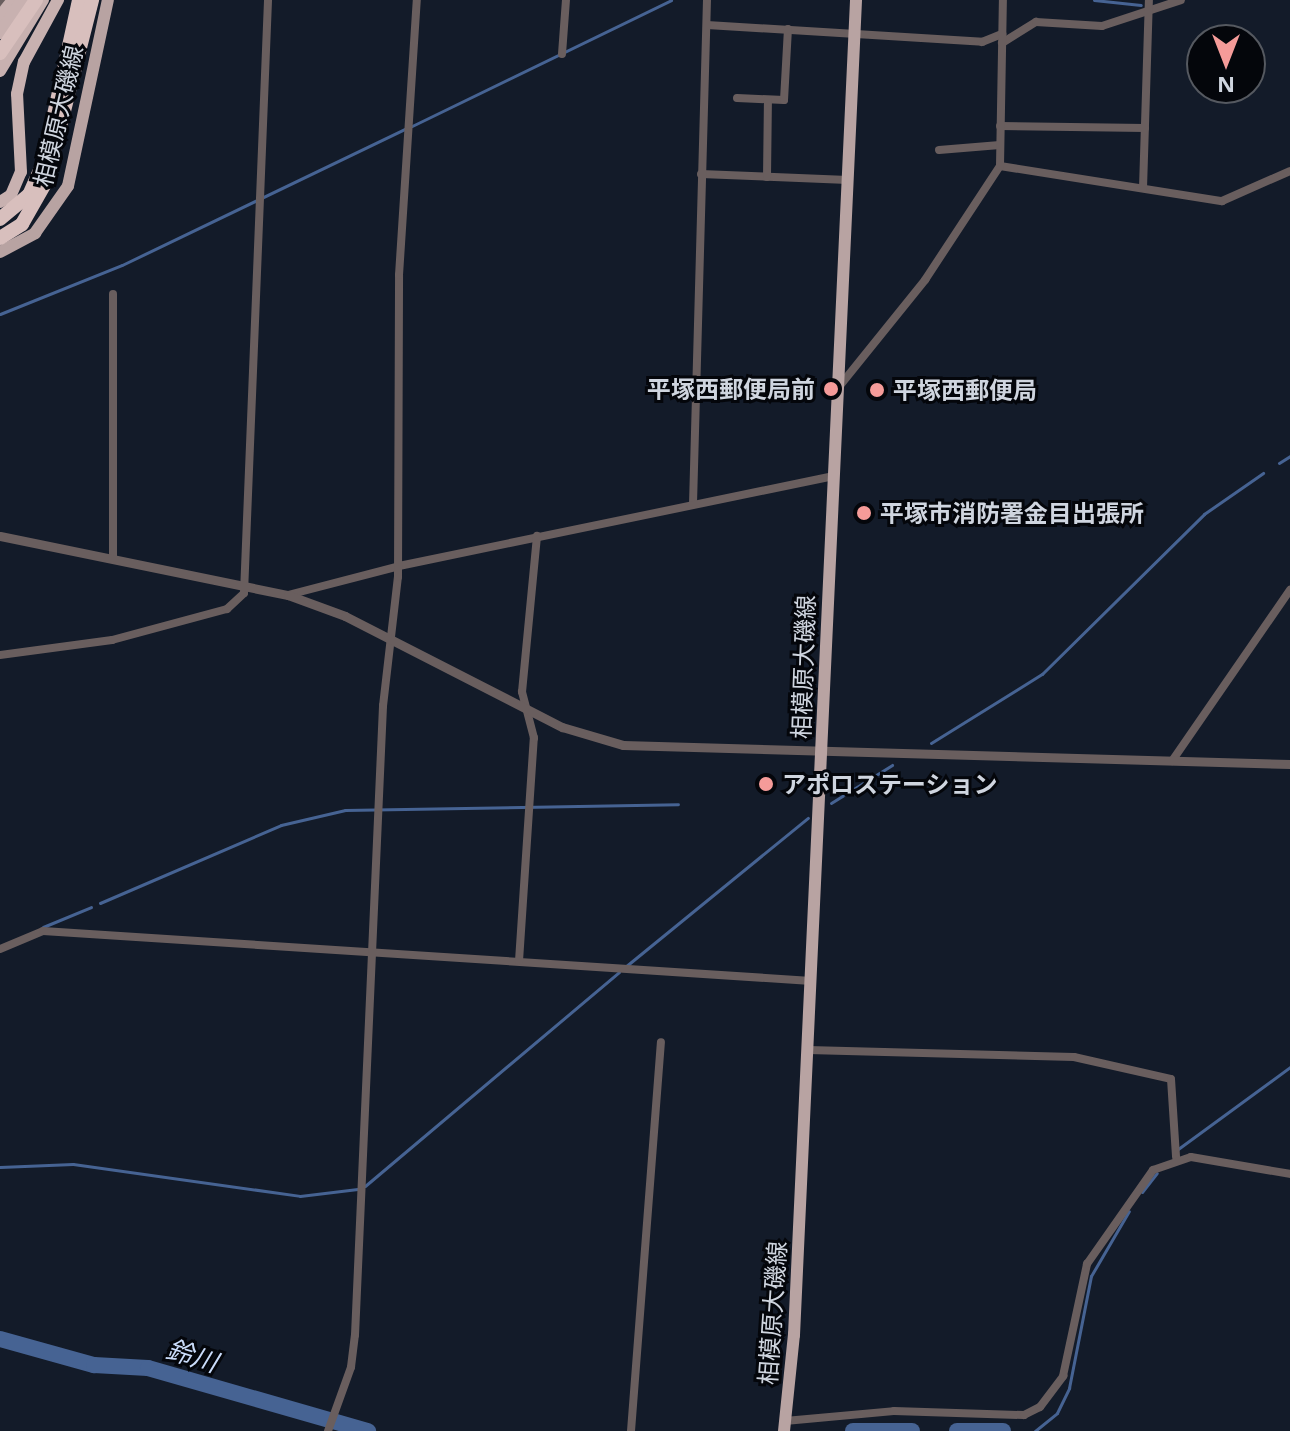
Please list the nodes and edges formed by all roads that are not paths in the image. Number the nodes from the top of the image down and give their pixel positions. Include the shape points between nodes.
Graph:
1 (13, 0) edge
2 (22, 0) edge
3 (36, 0) edge
4 (43, 0) edge
5 (58, 0) edge
6 (79, 0) edge
7 (92, 0) edge
8 (268, 0) edge
9 (417, 0) edge
10 (566, 0) edge
11 (707, 0) edge
12 (856, 0) edge
13 (1003, 0) edge
14 (1181, 0) edge
15 (107, 2) edge
16 (1148, 5) edge
17 (0, 16) edge
18 (707, 25) junction
19 (788, 29) junction
20 (0, 33) edge
21 (854, 34) junction
22 (1002, 39) junction
23 (562, 51) dead end
24 (0, 53) edge
25 (0, 71) edge
26 (737, 98) dead end
27 (768, 100) junction
28 (1000, 126) junction
29 (1145, 128) junction
30 (1000, 145) junction
31 (939, 150) dead end
32 (1000, 166) junction
33 (1290, 171) edge
34 (701, 174) junction
35 (767, 177) junction
36 (848, 180) junction
37 (1143, 188) junction
38 (0, 202) edge
39 (0, 219) edge
40 (0, 238) edge
41 (0, 252) edge
42 (113, 294) dead end
43 (838, 388) junction
44 (834, 476) junction
45 (693, 504) junction
46 (0, 536) edge
47 (537, 536) junction
48 (113, 557) junction
49 (399, 566) junction
50 (245, 584) junction
51 (1290, 590) edge
52 (288, 595) junction
53 (391, 641) junction
54 (0, 655) edge
55 (528, 710) junction
56 (822, 751) junction
57 (1172, 761) junction
58 (1290, 764) edge
59 (0, 949) edge
60 (372, 952) junction
61 (519, 961) junction
62 (811, 981) junction
63 (661, 1042) dead end
64 (808, 1050) junction
65 (1176, 1157) junction
66 (1290, 1174) edge
67 (785, 1426) edge
68 (632, 1428) edge
69 (328, 1431) edge

1 - 17 highway
2 - 20 highway
3 - 24 highway
4 - 25 highway
5 - 38 highway via 24,62 17,94 21,172 11,195
6 - 39 highway via 36,181
7 - 40 highway via 46,182 22,224
8 - 50 street
9 - 49 street via 399,275
10 - 23 street
11 - 18 street
12 - 21 main road, 相模原大磯線
13 - 22 street
14 - 16 street
15 - 41 main road, 相模原大磯線 via 68,186 35,233
16 - 22 street via 1102,26 1036,22
16 - 29 street
18 - 19 street
18 - 34 street
19 - 21 street
19 - 27 street via 784,100
21 - 22 street
21 - 36 main road, 相模原大磯線
22 - 28 street
26 - 27 street
27 - 35 street
28 - 29 street
28 - 30 street
29 - 37 street
30 - 31 street
30 - 32 street
32 - 37 street
32 - 43 street via 925,280
33 - 37 street via 1222,201
34 - 35 street
34 - 45 street
35 - 36 street
36 - 43 main road, 相模原大磯線
42 - 48 street
43 - 44 main road, 相模原大磯線
44 - 45 street
44 - 56 main road, 相模原大磯線
45 - 47 street
46 - 48 street
47 - 49 street
47 - 55 street via 522,692
48 - 50 street
49 - 52 street
49 - 53 street
50 - 52 street
50 - 54 street via 227,609 112,640
51 - 57 street
52 - 53 street
53 - 55 street
53 - 60 street
55 - 56 street via 623,745
55 - 61 street via 534,738
56 - 57 street
56 - 62 main road, 相模原大磯線
57 - 58 street
59 - 60 street via 43,931
60 - 61 street
60 - 69 street via 355,1335
61 - 62 street
62 - 64 main road, 相模原大磯線
63 - 68 street
64 - 65 street via 1074,1057 1171,1079
64 - 67 main road, 相模原大磯線
65 - 66 street
65 - 67 street via 1153,1170 1096,1246 1063,1376 1040,1407 1024,1415 894,1411

